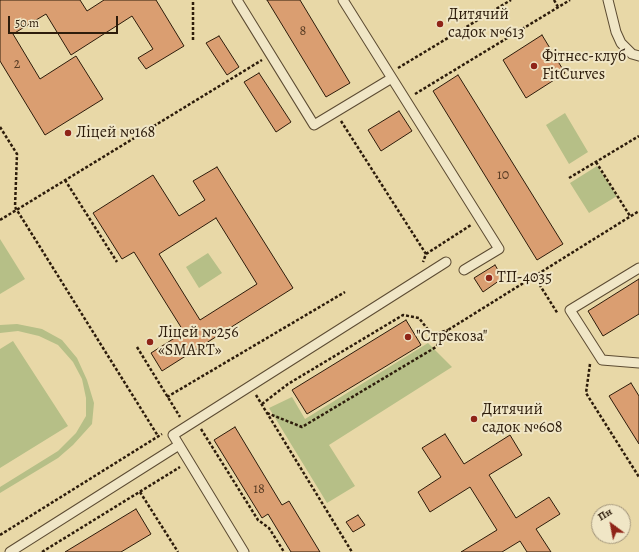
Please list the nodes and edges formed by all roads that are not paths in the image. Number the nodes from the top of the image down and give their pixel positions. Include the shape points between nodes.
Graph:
1 (237, 0) edge
2 (343, 0) edge
3 (608, 0) edge
4 (639, 56) edge
5 (390, 76) junction
6 (446, 262) dead end
7 (639, 268) edge
8 (464, 270) dead end
9 (639, 363) edge
10 (179, 445) junction
11 (10, 552) edge
12 (243, 552) edge

1 - 5 lane via 314,125
2 - 5 lane
3 - 4 lane via 616,32 622,43 632,54
5 - 8 lane via 499,249
6 - 10 lane via 173,435
7 - 9 lane via 570,310 602,360
10 - 11 lane
10 - 12 lane

